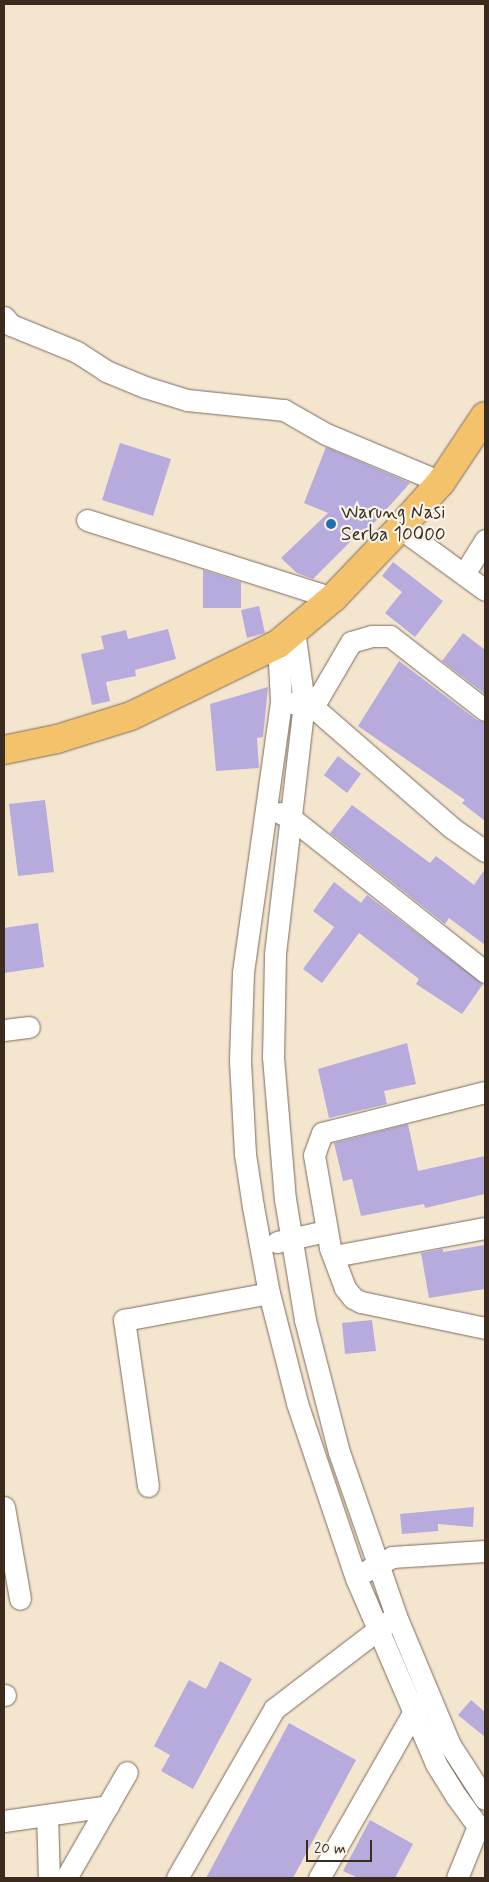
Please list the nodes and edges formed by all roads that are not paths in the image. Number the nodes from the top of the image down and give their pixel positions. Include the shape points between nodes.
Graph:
1 (4, 317) edge
2 (485, 416) edge
3 (441, 482) junction
4 (87, 520) dead end
5 (400, 528) junction
6 (482, 550) edge
7 (464, 574) junction
8 (485, 590) edge
9 (333, 598) junction
10 (286, 637) junction
11 (281, 702) junction
12 (308, 705) junction
13 (485, 710) edge
14 (4, 750) edge
15 (268, 808) junction
16 (291, 818) junction
17 (485, 851) edge
18 (485, 972) edge
19 (243, 973) junction
20 (275, 973) junction
21 (29, 1027) dead end
22 (4, 1030) edge
23 (485, 1092) edge
24 (282, 1178) junction
25 (249, 1182) junction
26 (485, 1228) edge
27 (326, 1231) junction
28 (291, 1238) junction
29 (260, 1246) junction
30 (334, 1256) junction
31 (269, 1293) junction
32 (485, 1328) edge
33 (148, 1486) dead end
34 (4, 1507) edge
35 (485, 1551) edge
36 (378, 1563) junction
37 (356, 1578) junction
38 (20, 1599) dead end
39 (396, 1616) junction
40 (378, 1629) junction
41 (427, 1690) junction
42 (414, 1710) junction
43 (127, 1772) dead end
44 (485, 1799) edge
45 (108, 1806) junction
46 (47, 1815) junction
47 (4, 1821) edge
48 (482, 1827) edge
49 (48, 1878) edge
50 (66, 1878) edge
51 (177, 1878) edge
52 (318, 1878) edge
53 (457, 1878) edge

1 - 3 street via 11,325 77,352 106,371 145,387 187,400 284,410 326,434
2 - 3 main road
3 - 5 main road
4 - 9 street
5 - 7 street
5 - 9 main road
6 - 7 street
7 - 8 street
9 - 10 main road
10 - 11 street
10 - 12 street
10 - 14 main road via 131,716 57,739
11 - 12 street
11 - 15 street
12 - 13 street via 351,642 372,636 390,636
12 - 16 street
12 - 17 street via 452,828
15 - 16 street
15 - 19 street
16 - 18 street
16 - 20 street
19 - 20 street
19 - 25 street via 240,1061
20 - 24 street via 272,1057
21 - 22 street
23 - 27 street via 322,1133 314,1155
24 - 25 street
24 - 28 street
25 - 29 street
26 - 30 street
27 - 28 street
27 - 30 street
28 - 29 street
28 - 36 street via 320,1386 338,1452
29 - 31 street
30 - 32 street via 345,1288 361,1302
31 - 33 street via 124,1320
31 - 37 street via 296,1403
34 - 38 street
35 - 36 street via 392,1557
36 - 37 street
36 - 39 street
37 - 40 street
39 - 40 street
39 - 41 street
40 - 42 street
40 - 51 street via 274,1709
41 - 42 street
41 - 44 street via 450,1745
42 - 48 street via 436,1764
42 - 52 street
43 - 45 street
45 - 46 street
45 - 50 street
46 - 47 street
46 - 49 street
48 - 53 street

